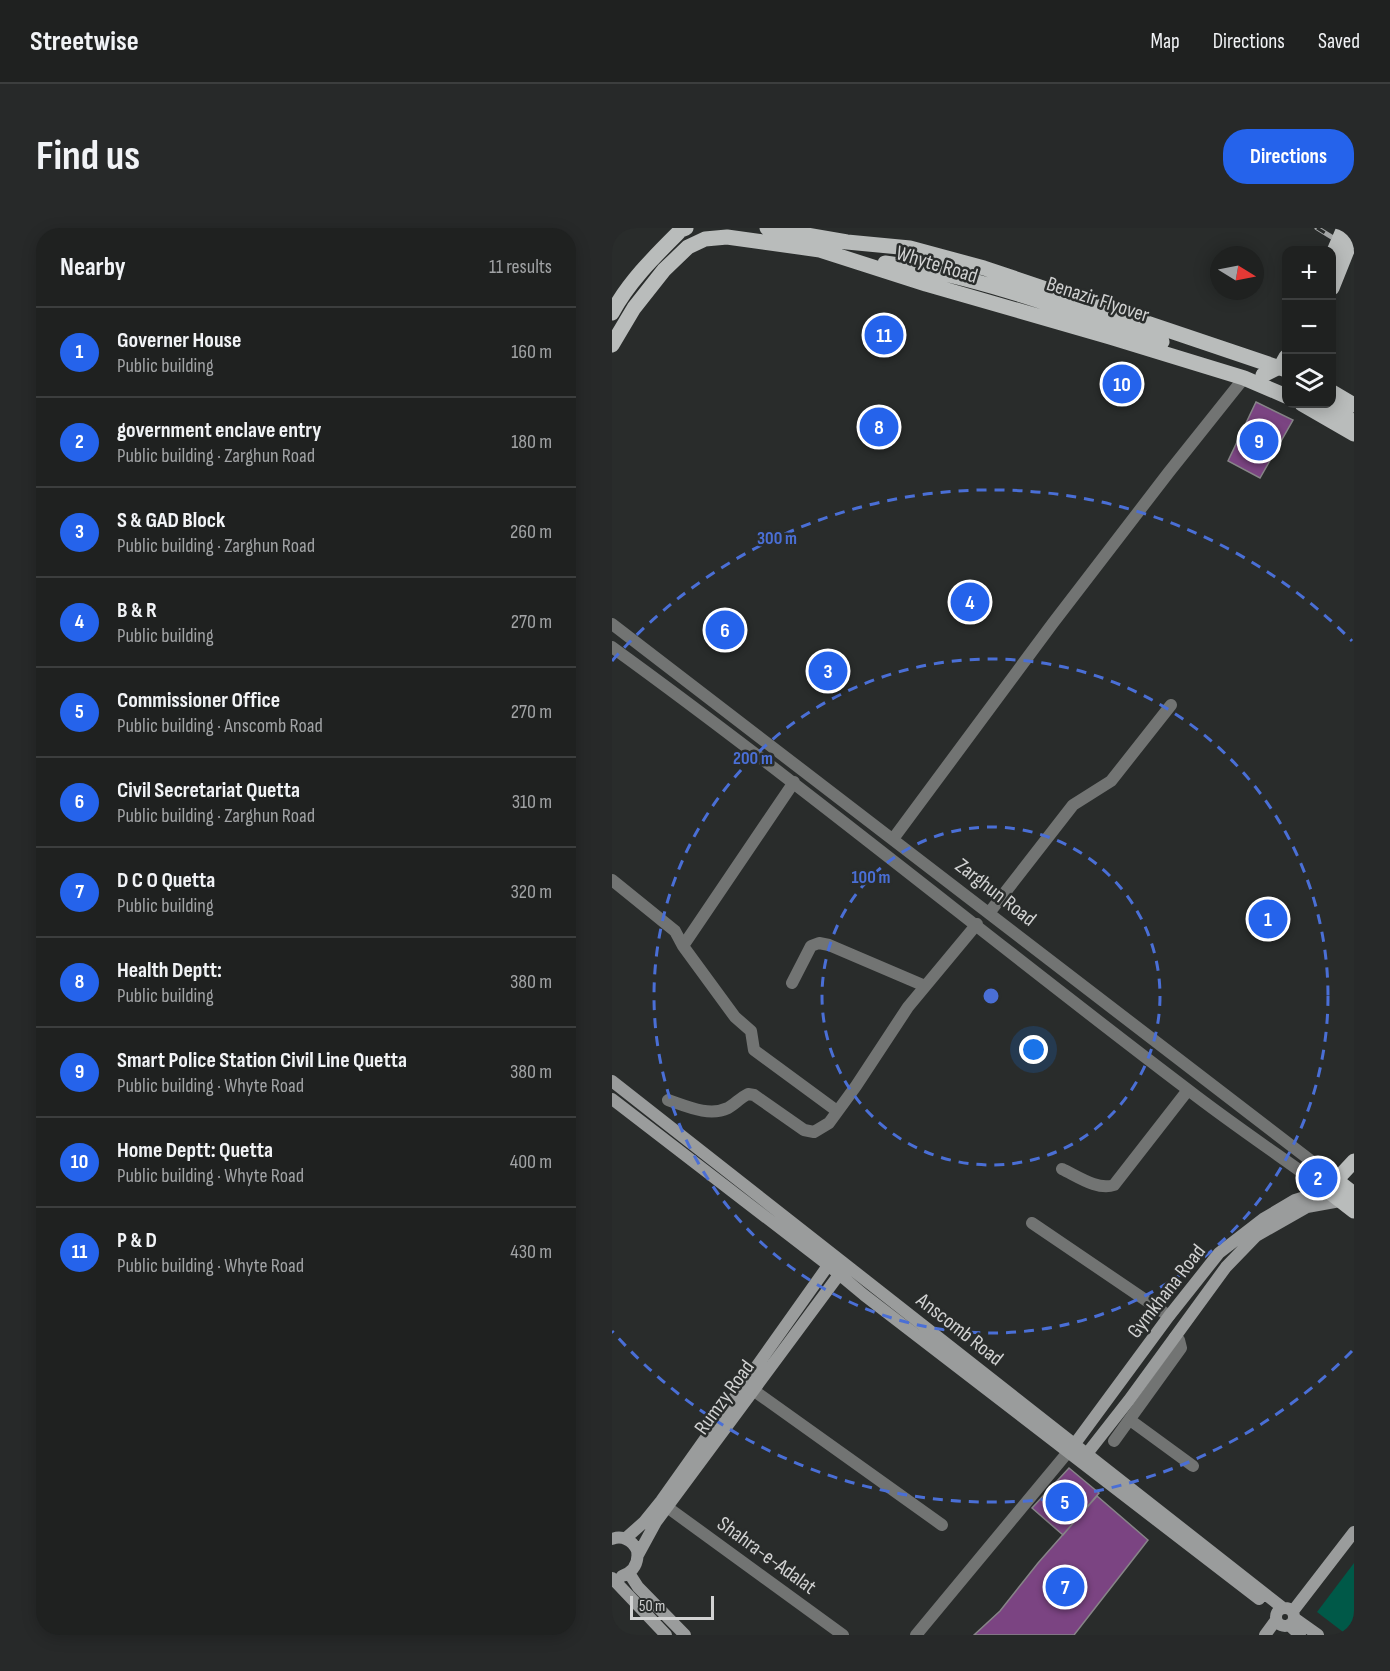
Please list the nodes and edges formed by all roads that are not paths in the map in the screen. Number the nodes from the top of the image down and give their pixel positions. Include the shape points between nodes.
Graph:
1 (686, 228) edge
2 (767, 228) edge
3 (1344, 228) edge
4 (1354, 233) edge
5 (847, 242) junction
6 (1336, 247) edge
7 (846, 258) junction
8 (918, 268) junction
9 (1336, 278) edge
10 (612, 313) edge
11 (612, 345) edge
12 (1282, 364) edge
13 (1282, 368) edge
14 (1263, 375) junction
15 (1244, 378) junction
16 (1282, 383) edge
17 (1282, 394) edge
18 (1336, 394) edge
19 (1354, 405) edge
20 (1309, 408) edge
21 (1329, 408) edge
22 (1354, 422) edge
23 (1354, 434) edge
24 (612, 624) edge
25 (612, 647) edge
26 (1171, 705) dead end
27 (794, 782) junction
28 (893, 839) junction
29 (612, 880) edge
30 (989, 913) junction
31 (977, 924) junction
32 (683, 946) junction
33 (792, 983) dead end
34 (925, 986) junction
35 (612, 1081) edge
36 (1188, 1090) junction
37 (612, 1100) edge
38 (668, 1100) dead end
39 (837, 1111) junction
40 (1354, 1161) edge
41 (1062, 1169) dead end
42 (1331, 1185) junction
43 (1350, 1195) edge
44 (1354, 1211) edge
45 (1032, 1223) dead end
46 (832, 1260) junction
47 (843, 1269) junction
48 (1169, 1316) junction
49 (1175, 1337) junction
50 (753, 1390) junction
51 (1130, 1420) junction
52 (1113, 1441) dead end
53 (1072, 1449) junction
54 (1084, 1458) junction
55 (1193, 1466) dead end
56 (667, 1506) junction
57 (942, 1525) dead end
58 (1354, 1532) edge
59 (626, 1538) junction
60 (612, 1539) edge
61 (638, 1555) junction
62 (629, 1573) junction
63 (612, 1577) edge
64 (1285, 1620) edge
65 (666, 1635) edge
66 (685, 1635) edge
67 (843, 1635) edge
68 (916, 1635) edge
69 (1265, 1635) edge
70 (1300, 1635) edge
71 (1318, 1635) edge

1 - 10 main road via 655,256
2 - 5 main road
3 - 6 main road, bridge
4 - 9 main road, bridge
5 - 8 main road, Whyte Road
5 - 13 main road, Whyte Road via 910,248 984,268
7 - 8 main road, Whyte Road
7 - 11 main road via 807,248 727,237 705,239 688,247 664,270 634,308
7 - 15 main road, Whyte Road
8 - 14 main road, Benazir Flyover via 966,279
12 - 14 main road, bridge
14 - 16 main road, Benazir Flyover
15 - 17 main road, Whyte Road
15 - 28 street via 1060,613
18 - 19 main road
20 - 23 main road
21 - 22 main road
24 - 28 street, Zarghun Road
25 - 27 street, Zarghun Road
26 - 30 street via 1111,781 1073,805
27 - 31 street, Zarghun Road
27 - 32 street
28 - 30 street, Zarghun Road
29 - 32 street via 675,931
30 - 42 street, Zarghun Road
31 - 34 street
31 - 36 street, Zarghun Road
32 - 39 street via 735,1017 751,1031 754,1050
33 - 34 street via 811,946 819,943
34 - 39 street
35 - 46 street, Anscomb Road
36 - 41 street via 1114,1185 1100,1187
36 - 42 street, Zarghun Road
37 - 46 street, Anscomb Road
38 - 39 street via 715,1111 754,1095 804,1130 814,1132 829,1123
40 - 42 main road
42 - 43 main road, Zarghun Road
42 - 48 street, Gymkhana Road via 1263,1219 1219,1252
43 - 44 main road, Zarghun Road
43 - 49 street via 1307,1207 1256,1236 1226,1267
45 - 48 street
46 - 47 street, Anscomb Road
46 - 59 street, Rumzy Road via 661,1501
47 - 50 street, Rumzy Road
47 - 53 street, Anscomb Road
48 - 53 street, Gymkhana Road
49 - 51 street via 1181,1348
49 - 54 street
50 - 56 street, Rumzy Road
50 - 57 street
51 - 52 street
51 - 55 street
53 - 54 street, Anscomb Road
53 - 68 street
54 - 64 street, Anscomb Road
56 - 61 street, Rumzy Road
56 - 67 street, Shahra-e-Adalat
58 - 64 street
59 - 60 street
59 - 61 street
61 - 62 street, Rumzy Road
62 - 63 street
62 - 66 street
63 - 65 street
64 - 69 street
64 - 70 street, Anscomb Road
64 - 71 street, Anscomb Road

